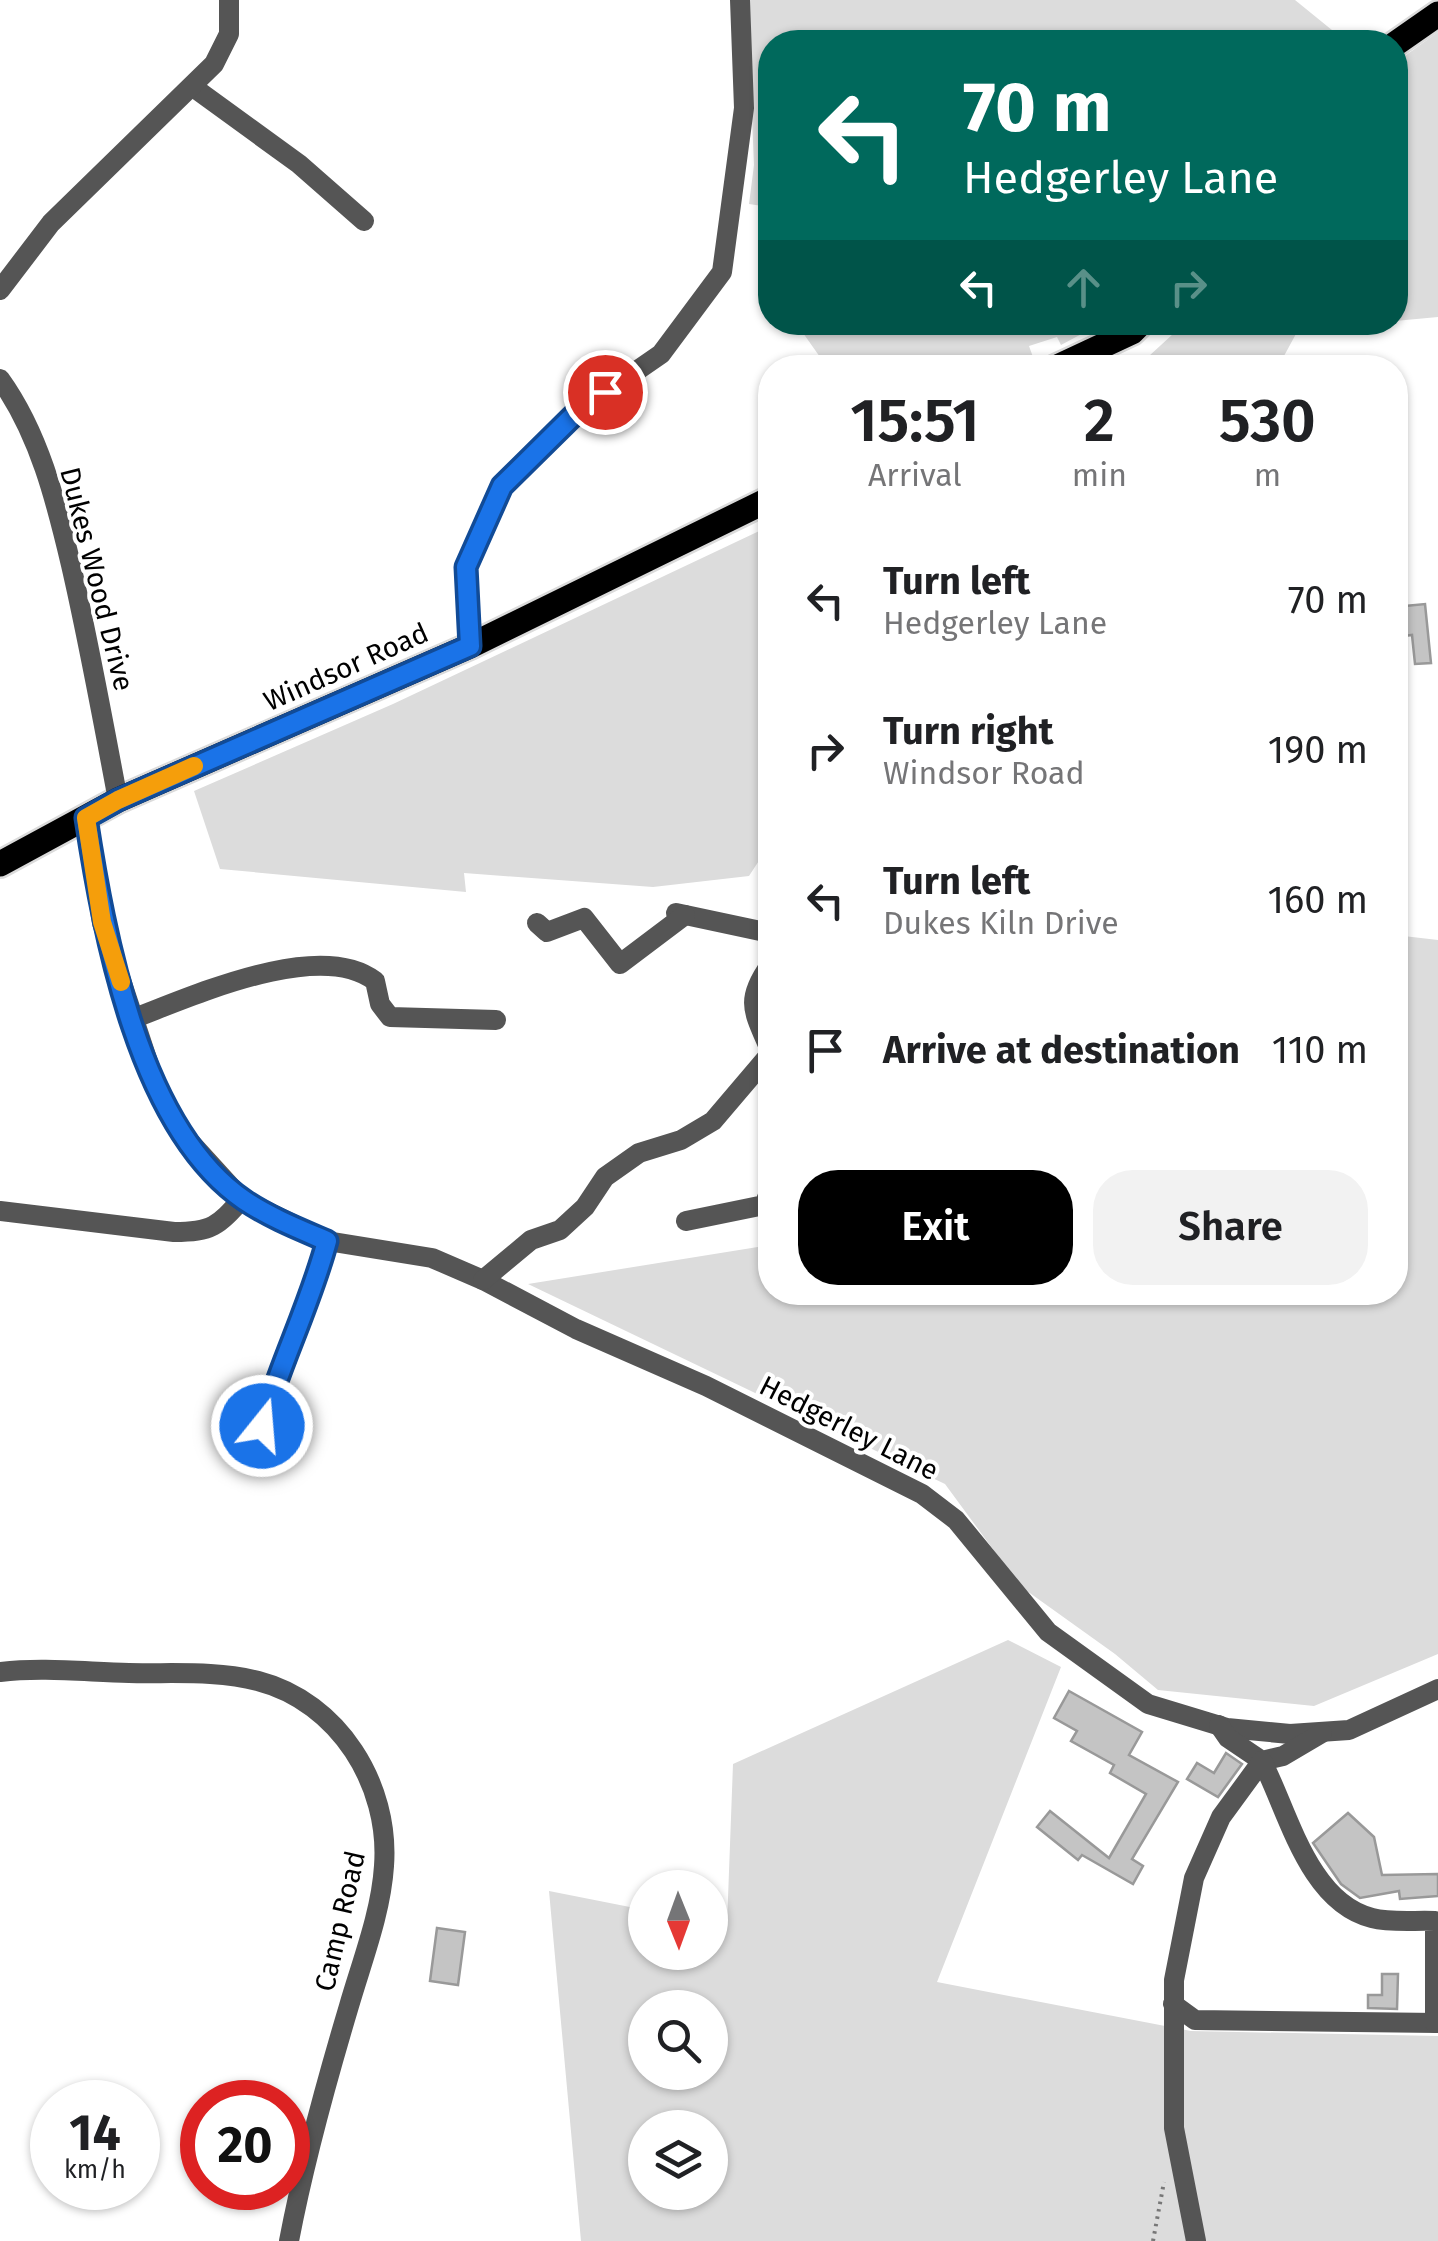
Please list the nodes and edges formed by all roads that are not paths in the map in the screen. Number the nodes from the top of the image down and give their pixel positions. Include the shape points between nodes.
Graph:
1 (229, 0) edge
2 (740, 0) edge
3 (1438, 14) edge
4 (1408, 35) edge
5 (193, 86) junction
6 (364, 220) dead end
7 (0, 290) edge
8 (1126, 335) edge
9 (1083, 355) edge
10 (0, 380) edge
11 (758, 505) edge
12 (470, 646) junction
13 (118, 800) junction
14 (86, 818) junction
15 (0, 864) edge
16 (537, 923) dead end
17 (758, 930) edge
18 (758, 982) edge
19 (132, 1019) junction
20 (496, 1020) dead end
21 (758, 1024) edge
22 (758, 1067) edge
23 (242, 1199) junction
24 (758, 1206) edge
25 (0, 1210) edge
26 (686, 1222) dead end
27 (327, 1241) junction
28 (483, 1280) junction
29 (262, 1426) dead end
30 (0, 1672) edge
31 (1438, 1689) edge
32 (1219, 1725) junction
33 (1323, 1732) junction
34 (1262, 1761) junction
35 (1173, 2004) junction
36 (1436, 2023) edge
37 (289, 2241) edge
38 (1196, 2241) edge

1 - 5 street via 228,34 214,64
2 - 12 street via 744,108 722,272 661,354 577,412 502,486 466,567
3 - 4 main road
5 - 6 street
5 - 7 street via 51,223
8 - 9 main road
10 - 13 street, Dukes Wood Drive via 20,408 57,508
11 - 12 main road, Windsor Road
12 - 13 main road, Windsor Road
13 - 14 main road, Windsor Road
14 - 15 main road, Windsor Road
14 - 19 street, Hedgerley Lane via 102,922
16 - 17 street via 547,932 584,918 620,964 681,914
18 - 21 street
19 - 20 street via 278,968 319,967 362,971 375,981 390,1017
19 - 23 street, Hedgerley Lane via 180,1132
22 - 28 street via 713,1121 604,1176 560,1230 531,1240
23 - 25 street via 219,1225 201,1232
23 - 27 street, Hedgerley Lane
24 - 26 street
27 - 28 street, Hedgerley Lane via 432,1258
27 - 29 street
28 - 32 street, Hedgerley Lane via 922,1494 956,1520 1048,1632 1148,1704
30 - 37 street, Camp Road via 264,1682 307,1704 336,1730 371,1780 386,1838 384,1871
31 - 33 street, Hedgerley Lane via 1349,1730
32 - 33 street, Hedgerley Lane
32 - 34 street
33 - 34 street
34 - 35 street via 1222,1817 1194,1878
34 - 36 street via 1305,1858 1328,1889 1372,1918 1435,1921
35 - 36 street via 1196,2020
35 - 38 street via 1174,2128

